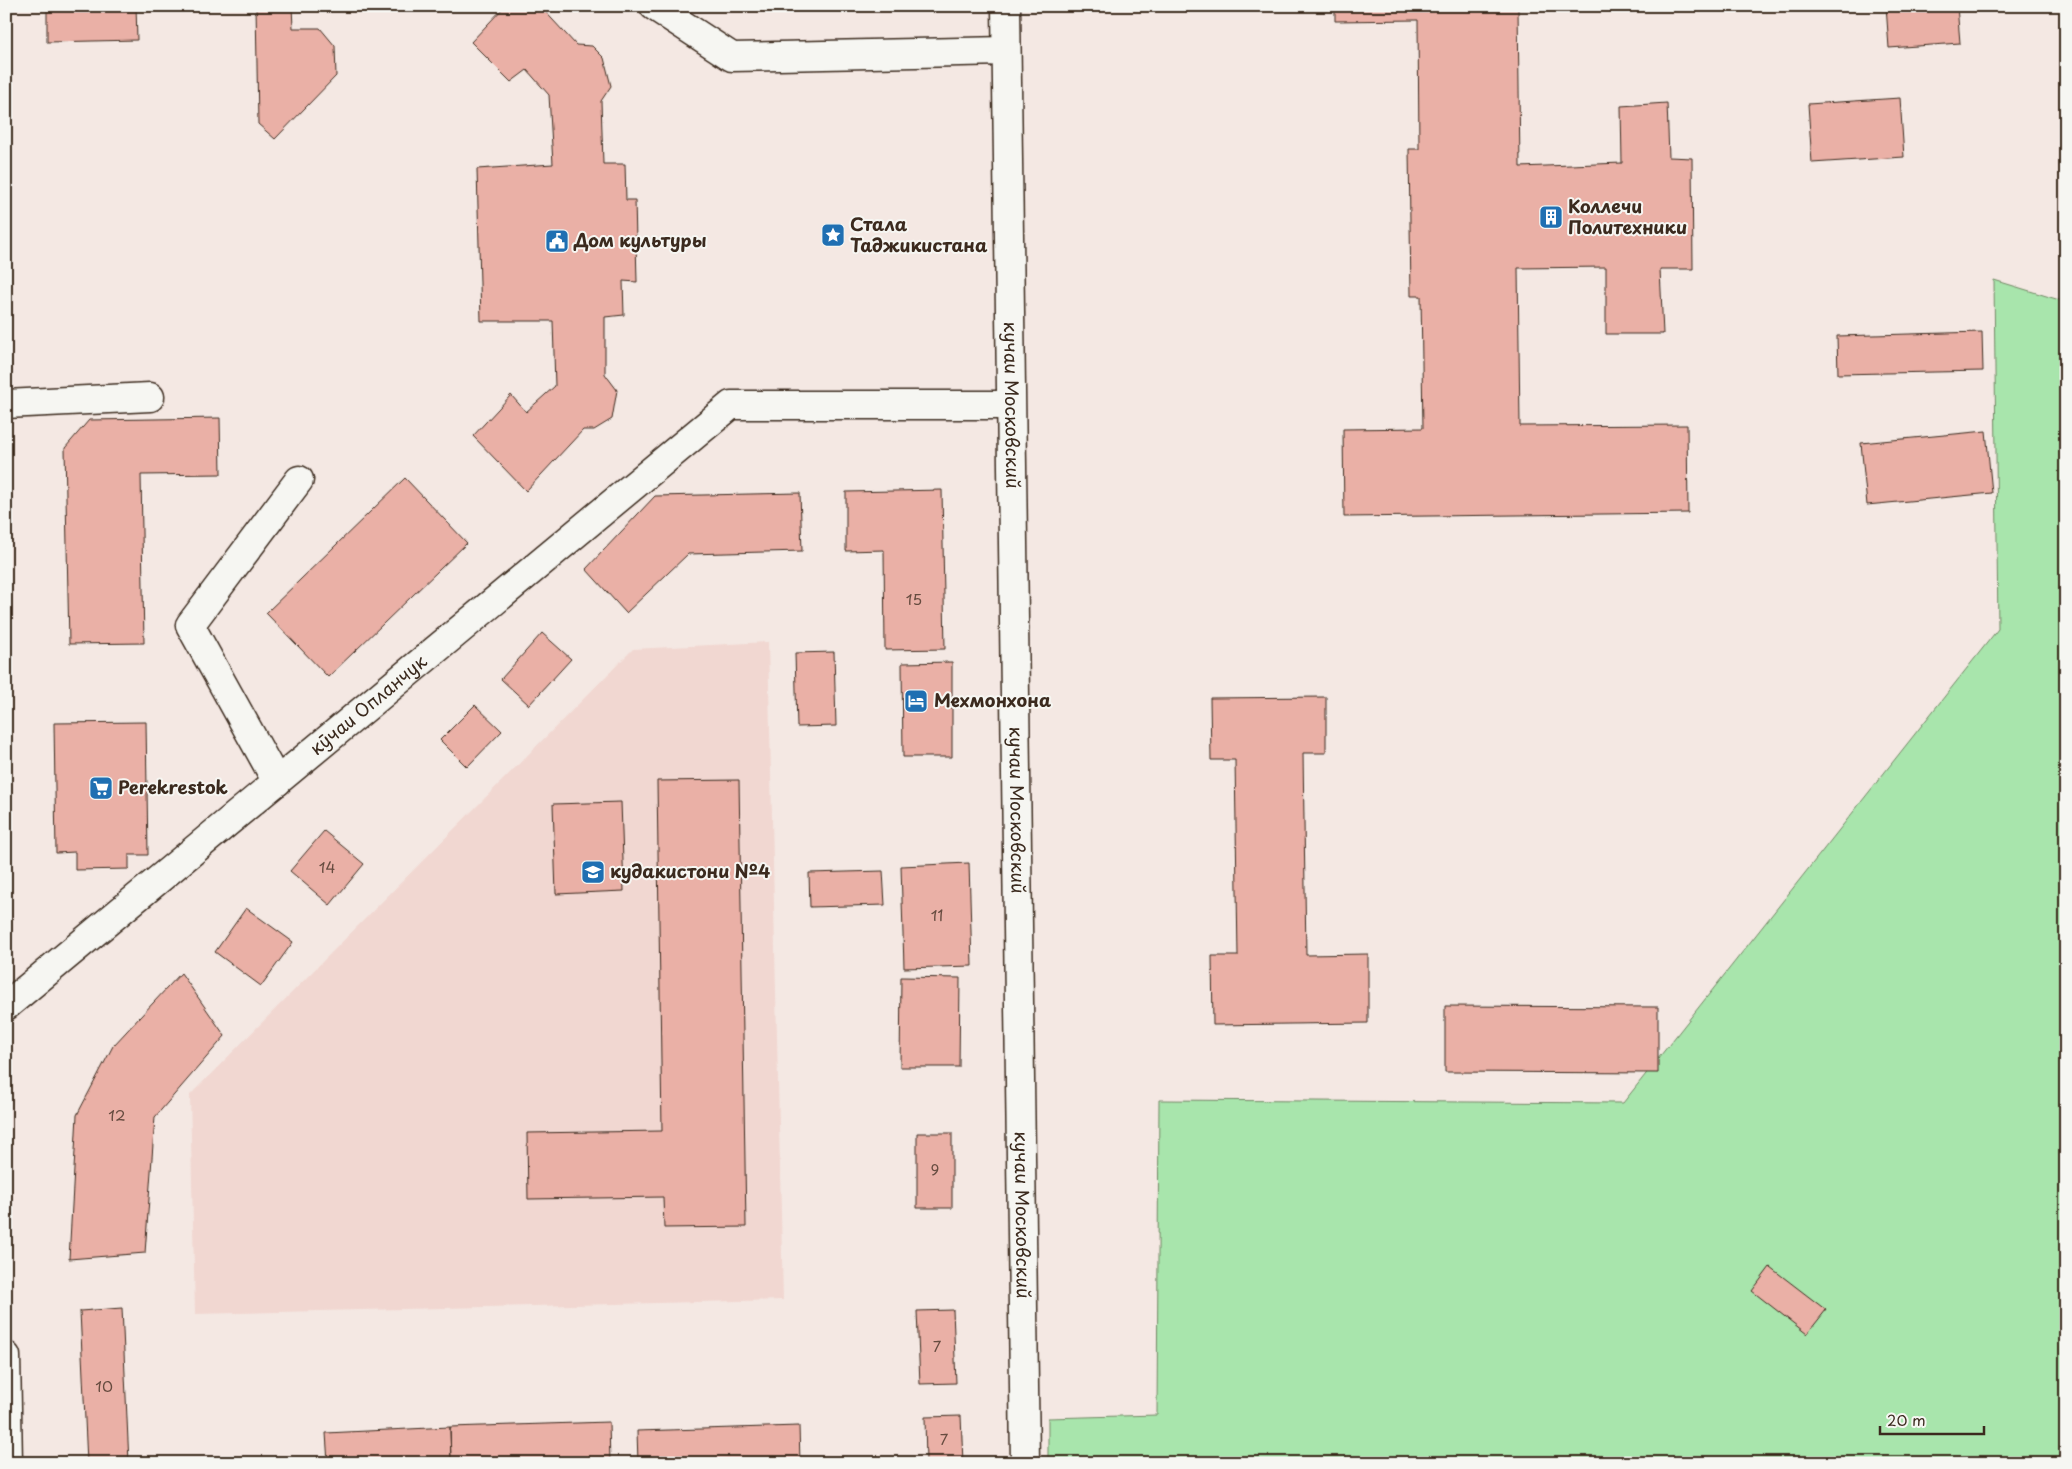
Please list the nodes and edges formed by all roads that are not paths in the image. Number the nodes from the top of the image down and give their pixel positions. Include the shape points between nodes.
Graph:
1 (654, 6) edge
2 (1006, 6) edge
3 (1006, 51) junction
4 (150, 397) dead end
5 (6, 404) edge
6 (1009, 405) junction
7 (299, 480) dead end
8 (277, 782) junction
9 (6, 1006) edge
10 (6, 1356) edge
11 (8, 1463) edge
12 (1025, 1463) edge

1 - 3 street via 732,57
2 - 3 street, кучаи Московский
3 - 6 street, кучаи Московский
4 - 5 street
6 - 8 street, кӯчаи Опланчук via 731,405
6 - 12 street, кучаи Московский
7 - 8 street via 190,625
8 - 9 street, кӯчаи Опланчук
10 - 11 street

